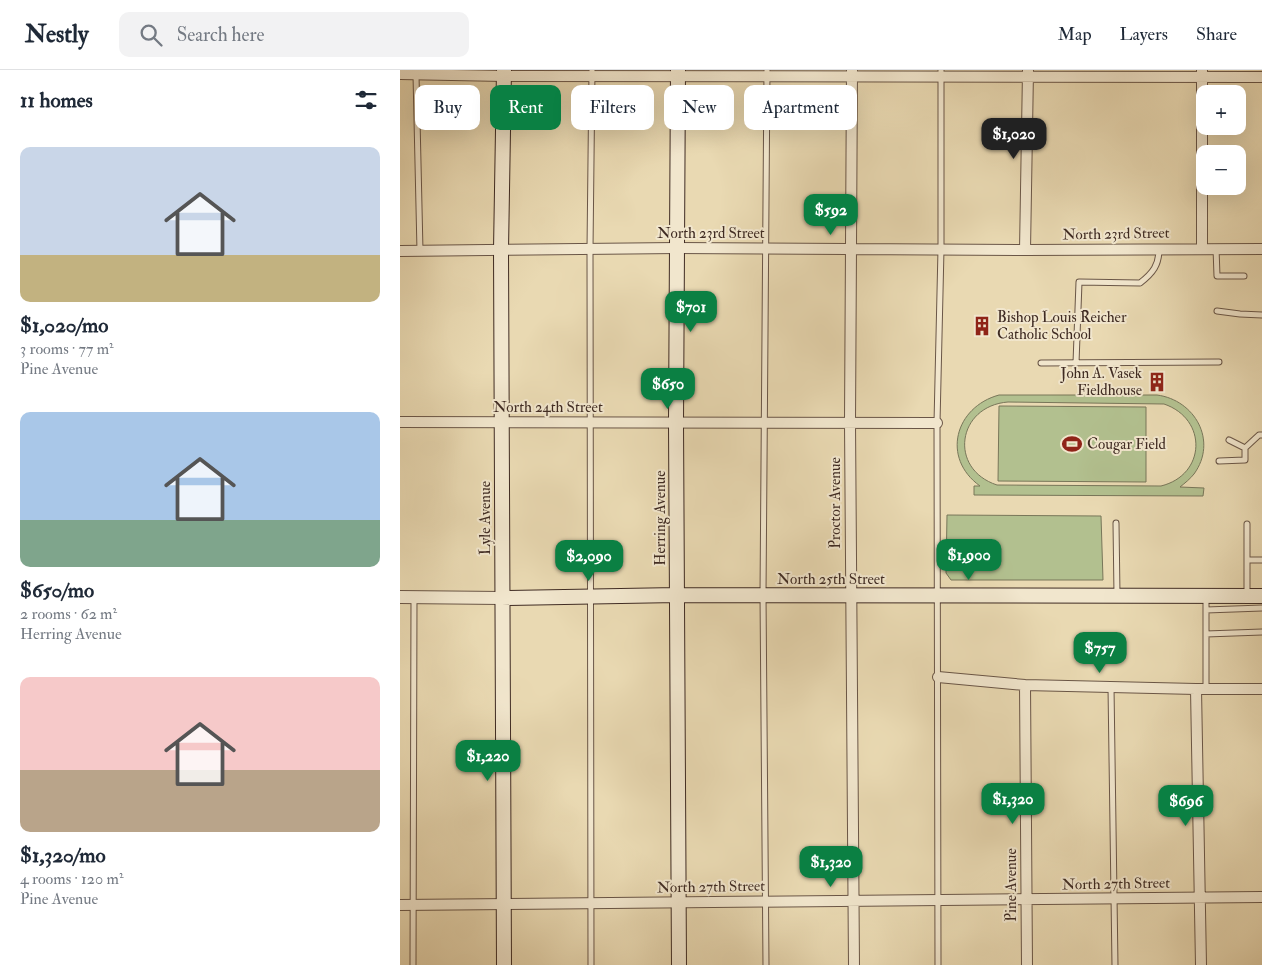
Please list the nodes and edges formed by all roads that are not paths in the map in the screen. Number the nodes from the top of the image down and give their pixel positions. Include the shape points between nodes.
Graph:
1 (504, 73) edge
2 (592, 73) edge
3 (678, 73) edge
4 (767, 73) edge
5 (852, 73) edge
6 (941, 73) edge
7 (1028, 73) edge
8 (1202, 73) edge
9 (400, 74) edge
10 (416, 75) junction
11 (1262, 77) edge
12 (677, 248) junction
13 (766, 248) junction
14 (851, 248) junction
15 (1202, 248) junction
16 (1216, 248) junction
17 (590, 249) junction
18 (941, 249) junction
19 (1159, 249) junction
20 (1262, 249) edge
21 (420, 250) junction
22 (501, 250) junction
23 (1025, 250) junction
24 (400, 251) edge
25 (1244, 276) dead end
26 (1217, 311) dead end
27 (1262, 315) edge
28 (1219, 362) dead end
29 (1041, 363) dead end
30 (1076, 363) junction
31 (400, 422) edge
32 (501, 422) junction
33 (590, 422) junction
34 (676, 423) junction
35 (764, 423) junction
36 (850, 423) junction
37 (937, 423) junction
38 (1262, 435) edge
39 (1229, 440) dead end
40 (1245, 448) junction
41 (1219, 461) dead end
42 (1116, 523) dead end
43 (1247, 524) dead end
44 (1248, 560) junction
45 (1262, 560) edge
46 (676, 595) junction
47 (763, 595) junction
48 (850, 595) junction
49 (591, 596) junction
50 (937, 596) junction
51 (1117, 596) junction
52 (1206, 596) junction
53 (1226, 596) junction
54 (400, 597) edge
55 (414, 597) junction
56 (502, 598) junction
57 (1254, 604) edge
58 (1206, 610) junction
59 (1225, 610) junction
60 (1243, 625) dead end
61 (1243, 632) junction
62 (1262, 632) edge
63 (1206, 634) junction
64 (938, 677) junction
65 (1025, 685) junction
66 (1112, 687) junction
67 (1201, 689) junction
68 (1262, 689) edge
69 (1262, 897) edge
70 (1199, 898) junction
71 (1026, 899) junction
72 (1114, 899) junction
73 (937, 900) junction
74 (853, 901) junction
75 (678, 902) junction
76 (765, 902) junction
77 (591, 904) junction
78 (400, 905) edge
79 (414, 905) junction
80 (503, 905) junction
81 (413, 965) edge
82 (504, 965) edge
83 (591, 965) edge
84 (678, 965) edge
85 (766, 965) edge
86 (854, 965) edge
87 (938, 965) edge
88 (1027, 965) edge
89 (1115, 965) edge
90 (1201, 965) edge

1 - 2 street
1 - 10 street
1 - 22 main road, Lyle Avenue
2 - 3 street
2 - 17 lane
3 - 4 street
3 - 12 main road, Herring Avenue
4 - 5 street
4 - 13 lane
5 - 6 street
5 - 14 street, Proctor Avenue
6 - 7 street
6 - 18 lane
7 - 8 street
7 - 23 street
8 - 11 street
8 - 15 street
9 - 10 street
10 - 21 lane
12 - 13 street, North 23rd Street
12 - 17 street, North 23rd Street
12 - 34 main road, Herring Avenue
13 - 14 street, North 23rd Street
13 - 35 lane
14 - 18 street, North 23rd Street
14 - 36 street, Proctor Avenue
15 - 16 street, North 23rd Street
15 - 19 street, North 23rd Street
16 - 20 street, North 23rd Street
16 - 25 lane via 1217,276
17 - 22 street, North 23rd Street
17 - 33 lane
18 - 23 street, North 23rd Street
18 - 37 lane
19 - 23 street, North 23rd Street
19 - 30 lane via 1155,269 1140,282 1078,282
21 - 22 street, North 23rd Street
21 - 24 street, North 23rd Street
22 - 32 main road, Lyle Avenue
26 - 27 lane
28 - 30 lane
29 - 30 lane
31 - 32 street, North 24th Street
32 - 33 street, North 24th Street
32 - 56 main road, Lyle Avenue
33 - 34 street, North 24th Street
33 - 49 lane
34 - 35 street, North 24th Street
34 - 46 main road, Herring Avenue
35 - 36 street, North 24th Street
35 - 47 lane
36 - 37 street, North 24th Street
36 - 48 street, Proctor Avenue
37 - 50 lane
38 - 40 lane
39 - 40 lane
40 - 41 lane via 1245,460
42 - 51 lane
43 - 44 lane
44 - 45 lane
44 - 57 lane
46 - 47 main road, North 25th Street
46 - 49 main road, North 25th Street
46 - 75 main road, Herring Avenue
47 - 48 main road, North 25th Street
47 - 76 lane
48 - 50 main road, North 25th Street
48 - 74 street, Proctor Avenue
49 - 56 main road, North 25th Street
49 - 77 lane
50 - 51 main road, North 25th Street
50 - 64 lane
51 - 52 main road, North 25th Street
52 - 53 main road, North 25th Street
52 - 58 lane
53 - 57 main road, North 25th Street
53 - 59 lane
54 - 55 street, North 25th Street
55 - 56 street, North 25th Street
55 - 79 lane
56 - 80 main road, Lyle Avenue
57 - 59 lane
58 - 59 lane
58 - 63 lane
60 - 61 lane
61 - 62 lane
61 - 63 lane
63 - 67 lane
64 - 65 street
64 - 73 lane
65 - 66 street
65 - 71 street, Pine Avenue
66 - 67 street
66 - 72 lane
67 - 68 street
67 - 70 street
69 - 70 street, North 27th Street
70 - 72 street, North 27th Street
70 - 90 street
71 - 72 street, North 27th Street
71 - 73 street, North 27th Street
71 - 88 street, Pine Avenue
72 - 89 lane
73 - 74 street, North 27th Street
73 - 87 lane
74 - 76 street, North 27th Street
74 - 86 street, Proctor Avenue
75 - 76 street, North 27th Street
75 - 77 street, North 27th Street
75 - 84 main road, Herring Avenue
76 - 85 lane
77 - 80 street, North 27th Street
77 - 83 lane
78 - 79 street, North 27th Street
79 - 80 street, North 27th Street
79 - 81 lane
80 - 82 main road, Lyle Avenue

